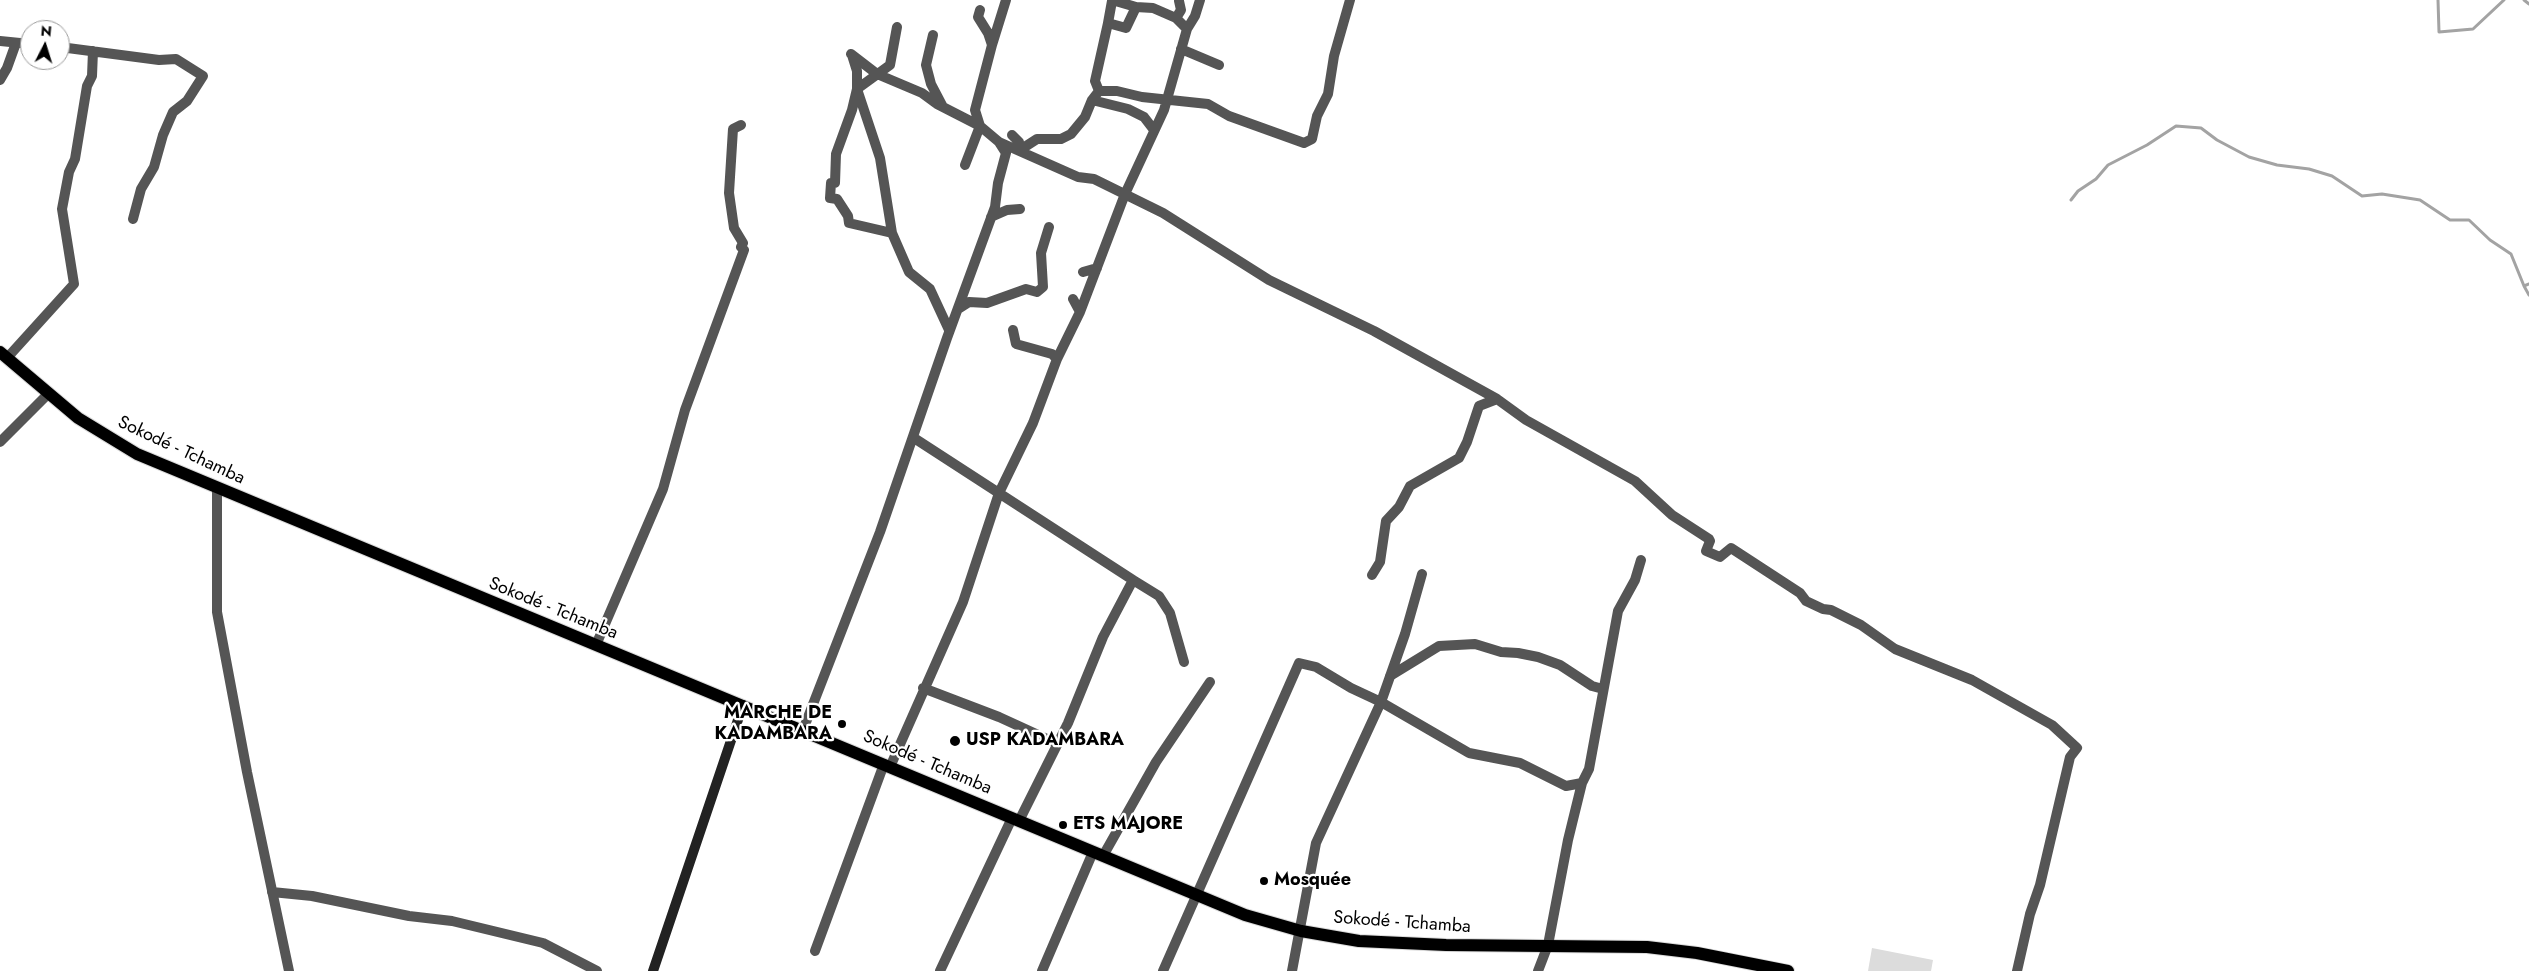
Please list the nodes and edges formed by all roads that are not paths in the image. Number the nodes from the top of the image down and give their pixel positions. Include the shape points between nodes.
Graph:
1 (1006, 0) edge
2 (1112, 0) edge
3 (1200, 0) edge
4 (1350, 0) edge
5 (1180, 2) dead end
6 (1136, 7) junction
7 (980, 10) dead end
8 (1176, 18) junction
9 (1108, 23) junction
10 (897, 28) dead end
11 (1187, 29) junction
12 (934, 35) dead end
13 (0, 41) edge
14 (16, 43) junction
15 (20, 43) edge
16 (992, 45) junction
17 (70, 48) edge
18 (1181, 50) junction
19 (93, 51) junction
20 (1219, 65) dead end
21 (877, 74) junction
22 (0, 80) edge
23 (857, 90) junction
24 (1099, 91) junction
25 (1167, 98) junction
26 (1092, 100) junction
27 (942, 105) junction
28 (741, 125) dead end
29 (980, 126) junction
30 (1154, 130) junction
31 (1012, 135) dead end
32 (1000, 142) junction
33 (1020, 150) junction
34 (965, 165) dead end
35 (1125, 194) junction
36 (1020, 209) dead end
37 (991, 217) junction
38 (133, 219) dead end
39 (1049, 227) dead end
40 (892, 233) junction
41 (1097, 268) junction
42 (1083, 272) dead end
43 (1074, 299) dead end
44 (958, 308) junction
45 (1080, 312) junction
46 (950, 330) junction
47 (1013, 330) dead end
48 (4, 355) edge
49 (1057, 359) junction
50 (48, 394) junction
51 (1497, 399) junction
52 (914, 438) junction
53 (0, 442) edge
54 (217, 488) junction
55 (999, 493) junction
56 (1641, 560) dead end
57 (1422, 574) dead end
58 (1372, 575) dead end
59 (1133, 580) junction
60 (596, 645) junction
61 (1184, 662) dead end
62 (1390, 676) junction
63 (1210, 682) dead end
64 (923, 688) junction
65 (1603, 689) junction
66 (1381, 702) junction
67 (742, 705) junction
68 (803, 730) junction
69 (1058, 744) junction
70 (887, 765) junction
71 (1582, 783) junction
72 (1016, 820) junction
73 (1098, 854) junction
74 (272, 892) junction
75 (1195, 895) junction
76 (1301, 931) junction
77 (1548, 945) junction
78 (815, 951) dead end
79 (1737, 966) edge
80 (652, 970) edge
81 (289, 971) edge
82 (597, 971) edge
83 (940, 971) edge
84 (1042, 971) edge
85 (1162, 971) edge
86 (1292, 971) edge
87 (1538, 971) edge
88 (1788, 971) edge
89 (2017, 971) edge

1 - 16 street
2 - 6 street
2 - 9 street
3 - 11 street
4 - 25 street via 1334,56 1328,94 1317,116 1312,139 1304,142 1229,116 1208,104
5 - 8 street via 1181,10
6 - 8 street via 1153,8
6 - 9 street via 1126,28
7 - 16 street via 978,17
8 - 11 street
9 - 24 street via 1095,81
10 - 21 street via 890,64
11 - 18 street
12 - 27 street via 926,65
13 - 14 street
14 - 15 street
14 - 22 street via 8,68
16 - 29 street via 975,110
17 - 19 street
18 - 20 street
18 - 25 street
19 - 38 street via 159,60 176,59 203,76 187,101 174,112 163,135 154,168 141,189
19 - 48 street via 92,76 87,86 75,159 69,172 62,209 74,284
21 - 23 street
21 - 23 street via 851,54 858,71
21 - 27 street
23 - 40 street via 880,158
23 - 40 street via 836,154 835,183 831,183 830,198 837,199 849,223
24 - 25 street
24 - 26 street
25 - 30 street
26 - 30 street via 1128,109 1144,117
26 - 33 street via 1085,117 1071,134 1061,139 1037,139
27 - 29 street
28 - 60 street via 733,130 728,193 734,228 744,250 685,410 663,489
29 - 32 street
29 - 34 street
30 - 35 street
31 - 33 street via 1019,142
32 - 33 street
32 - 37 street via 1006,153 1005,162
33 - 35 street
35 - 41 street
35 - 51 street via 1163,213 1269,280 1374,331
36 - 37 street
37 - 44 street
39 - 44 street via 1042,253 1043,288 1037,292 1026,289 987,303 969,302
40 - 46 street via 909,272 930,289
41 - 42 street
41 - 45 street
43 - 45 street
44 - 46 street
45 - 49 street
46 - 52 street
47 - 49 street via 1016,344 1052,354
48 - 50 main road, Sokodé - Tchamba
49 - 55 street via 1033,423
50 - 53 street
50 - 54 main road, Sokodé - Tchamba via 118,444
51 - 58 street via 1480,406 1458,458 1410,486 1399,507 1386,521 1380,562
51 - 89 street via 1526,420 1635,481 1672,515 1709,539 1706,551 1720,557 1731,548 1800,593 1806,601 1860,625 1895,649 1972,680 2052,725 2077,748 2070,757
52 - 55 street
52 - 68 street
54 - 60 main road, Sokodé - Tchamba
54 - 74 street via 217,612
55 - 59 street
55 - 64 street via 963,602
56 - 65 street via 1635,580 1618,611
57 - 62 street
59 - 61 street via 1159,596 1170,613
59 - 69 street via 1103,636
60 - 67 main road, Sokodé - Tchamba
62 - 65 street via 1439,646 1475,644 1501,652 1538,657 1560,665 1592,686
62 - 66 street
63 - 73 street
64 - 69 street
64 - 70 street
65 - 71 street via 1589,769
66 - 71 street via 1469,753 1520,763 1566,786
66 - 75 street via 1316,667 1299,663
66 - 76 street via 1316,843
67 - 68 main road, Sokodé - Tchamba
67 - 80 main road
68 - 70 main road, Sokodé - Tchamba
69 - 72 street
70 - 72 main road, Sokodé - Tchamba
70 - 78 street
71 - 77 street
72 - 73 main road, Sokodé - Tchamba
72 - 83 street
73 - 75 main road, Sokodé - Tchamba
73 - 84 street
74 - 81 street
74 - 82 street via 452,921 543,943
75 - 76 main road, Sokodé - Tchamba via 1245,915
75 - 85 street
76 - 77 main road, Sokodé - Tchamba via 1394,944
76 - 86 street
77 - 79 main road, Sokodé - Tchamba via 1647,948
77 - 87 street
79 - 88 main road, Sokodé - Tchamba

